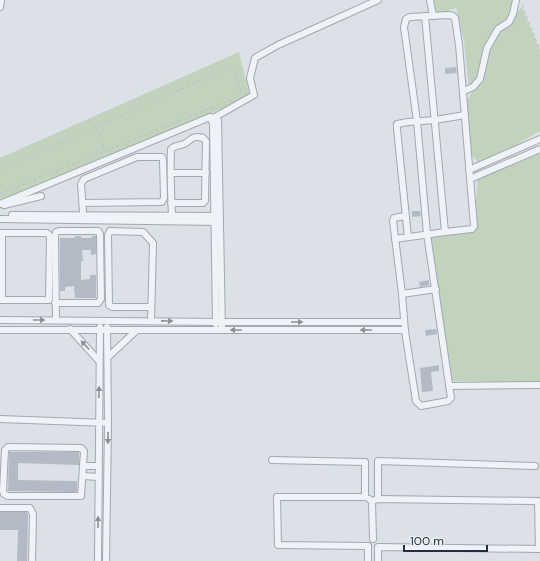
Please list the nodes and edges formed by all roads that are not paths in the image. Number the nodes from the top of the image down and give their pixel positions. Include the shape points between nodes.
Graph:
1 (1, 0) edge
2 (378, 0) edge
3 (430, 0) edge
4 (516, 0) edge
5 (0, 7) edge
6 (425, 16) junction
7 (433, 16) junction
8 (464, 91) junction
9 (465, 115) junction
10 (213, 117) junction
11 (435, 120) junction
12 (417, 121) junction
13 (540, 139) edge
14 (540, 149) edge
15 (469, 170) junction
16 (206, 172) junction
17 (171, 173) junction
18 (470, 179) junction
19 (41, 196) dead end
20 (82, 203) junction
21 (171, 203) junction
22 (0, 205) edge
23 (0, 215) edge
24 (83, 215) junction
25 (172, 216) junction
26 (405, 216) junction
27 (0, 219) edge
28 (218, 219) junction
29 (57, 220) junction
30 (56, 232) junction
31 (445, 232) junction
32 (1, 233) edge
33 (427, 234) junction
34 (408, 237) junction
35 (395, 239) junction
36 (436, 289) junction
37 (402, 294) junction
38 (1, 300) edge
39 (56, 303) junction
40 (151, 307) junction
41 (0, 320) edge
42 (56, 320) junction
43 (100, 320) junction
44 (107, 320) junction
45 (151, 321) junction
46 (219, 322) junction
47 (404, 322) junction
48 (70, 329) junction
49 (100, 329) junction
50 (107, 329) junction
51 (0, 330) edge
52 (137, 330) junction
53 (219, 330) junction
54 (405, 330) junction
55 (108, 357) junction
56 (100, 361) junction
57 (540, 385) edge
58 (449, 386) junction
59 (0, 419) edge
60 (98, 423) junction
61 (108, 423) junction
62 (272, 460) dead end
63 (365, 462) junction
64 (378, 462) junction
65 (83, 466) junction
66 (98, 466) junction
67 (535, 466) dead end
68 (83, 476) junction
69 (98, 477) junction
70 (365, 497) junction
71 (375, 500) junction
72 (0, 508) edge
73 (373, 539) junction
74 (368, 546) junction
75 (378, 547) junction
76 (32, 561) edge
77 (98, 561) edge
78 (106, 561) edge
79 (368, 561) edge
80 (378, 561) edge

1 - 5 street
2 - 10 street via 255,58 250,78 254,95
3 - 7 street
4 - 8 street via 509,22 498,29 487,48 480,79 473,87
6 - 7 street
6 - 11 street
6 - 12 street via 407,18 404,27
7 - 8 street via 449,15 455,18
8 - 9 street
9 - 11 street
9 - 15 street
10 - 22 street
10 - 28 street
11 - 12 street
11 - 31 street
12 - 26 street via 399,123 396,126
12 - 33 street
13 - 15 street
14 - 18 street
15 - 18 street
16 - 17 street
16 - 17 street via 206,141 199,137 172,147
16 - 21 street via 203,203
17 - 21 street
18 - 31 street via 473,228
19 - 22 street
20 - 20 street via 81,184 84,179 137,157 162,157 162,202
20 - 24 street
21 - 25 street
23 - 24 street
24 - 25 street
25 - 28 street
26 - 34 street
26 - 35 street via 393,219
27 - 29 street
28 - 29 street
28 - 46 street
29 - 30 street
30 - 39 street
30 - 39 street via 99,232 101,299 98,303
31 - 33 street
32 - 38 street
32 - 38 street via 49,234 50,298 47,301
33 - 34 street
33 - 36 street
34 - 35 street
35 - 37 street
36 - 37 street
36 - 58 street
37 - 47 street
39 - 42 street
40 - 40 street via 152,242 142,232 110,231 109,305
40 - 45 street
41 -> 42 street
42 - 43 street
43 - 44 street
43 - 49 street
44 - 45 street
44 - 50 street
45 -> 46 street
46 -> 47 street
46 - 53 street
47 - 54 street
48 - 49 street
48 - 51 street
56 -> 48 street
49 - 50 street
49 - 56 street
50 - 52 street
50 - 55 street
52 - 53 street
52 - 55 street
54 -> 53 street
54 - 58 street via 418,404 426,406 450,400
55 - 61 street
60 -> 56 street
57 - 58 street
59 - 60 street
60 - 61 street
60 - 66 street
61 -> 78 street
62 - 63 street
63 - 64 street
63 - 70 street
64 - 67 street
64 - 71 street
65 - 66 street
65 - 68 street
65 - 68 street via 84,451 81,448 8,447 5,450 3,493 8,496 79,497 82,494
66 - 69 street
68 - 69 street
77 -> 69 street
70 - 71 street
70 - 74 street via 278,497 278,544
71 - 73 street
71 - 75 street via 538,501 539,549
72 - 76 street via 32,510
73 - 74 street
73 - 75 street
74 - 79 street
75 - 80 street

